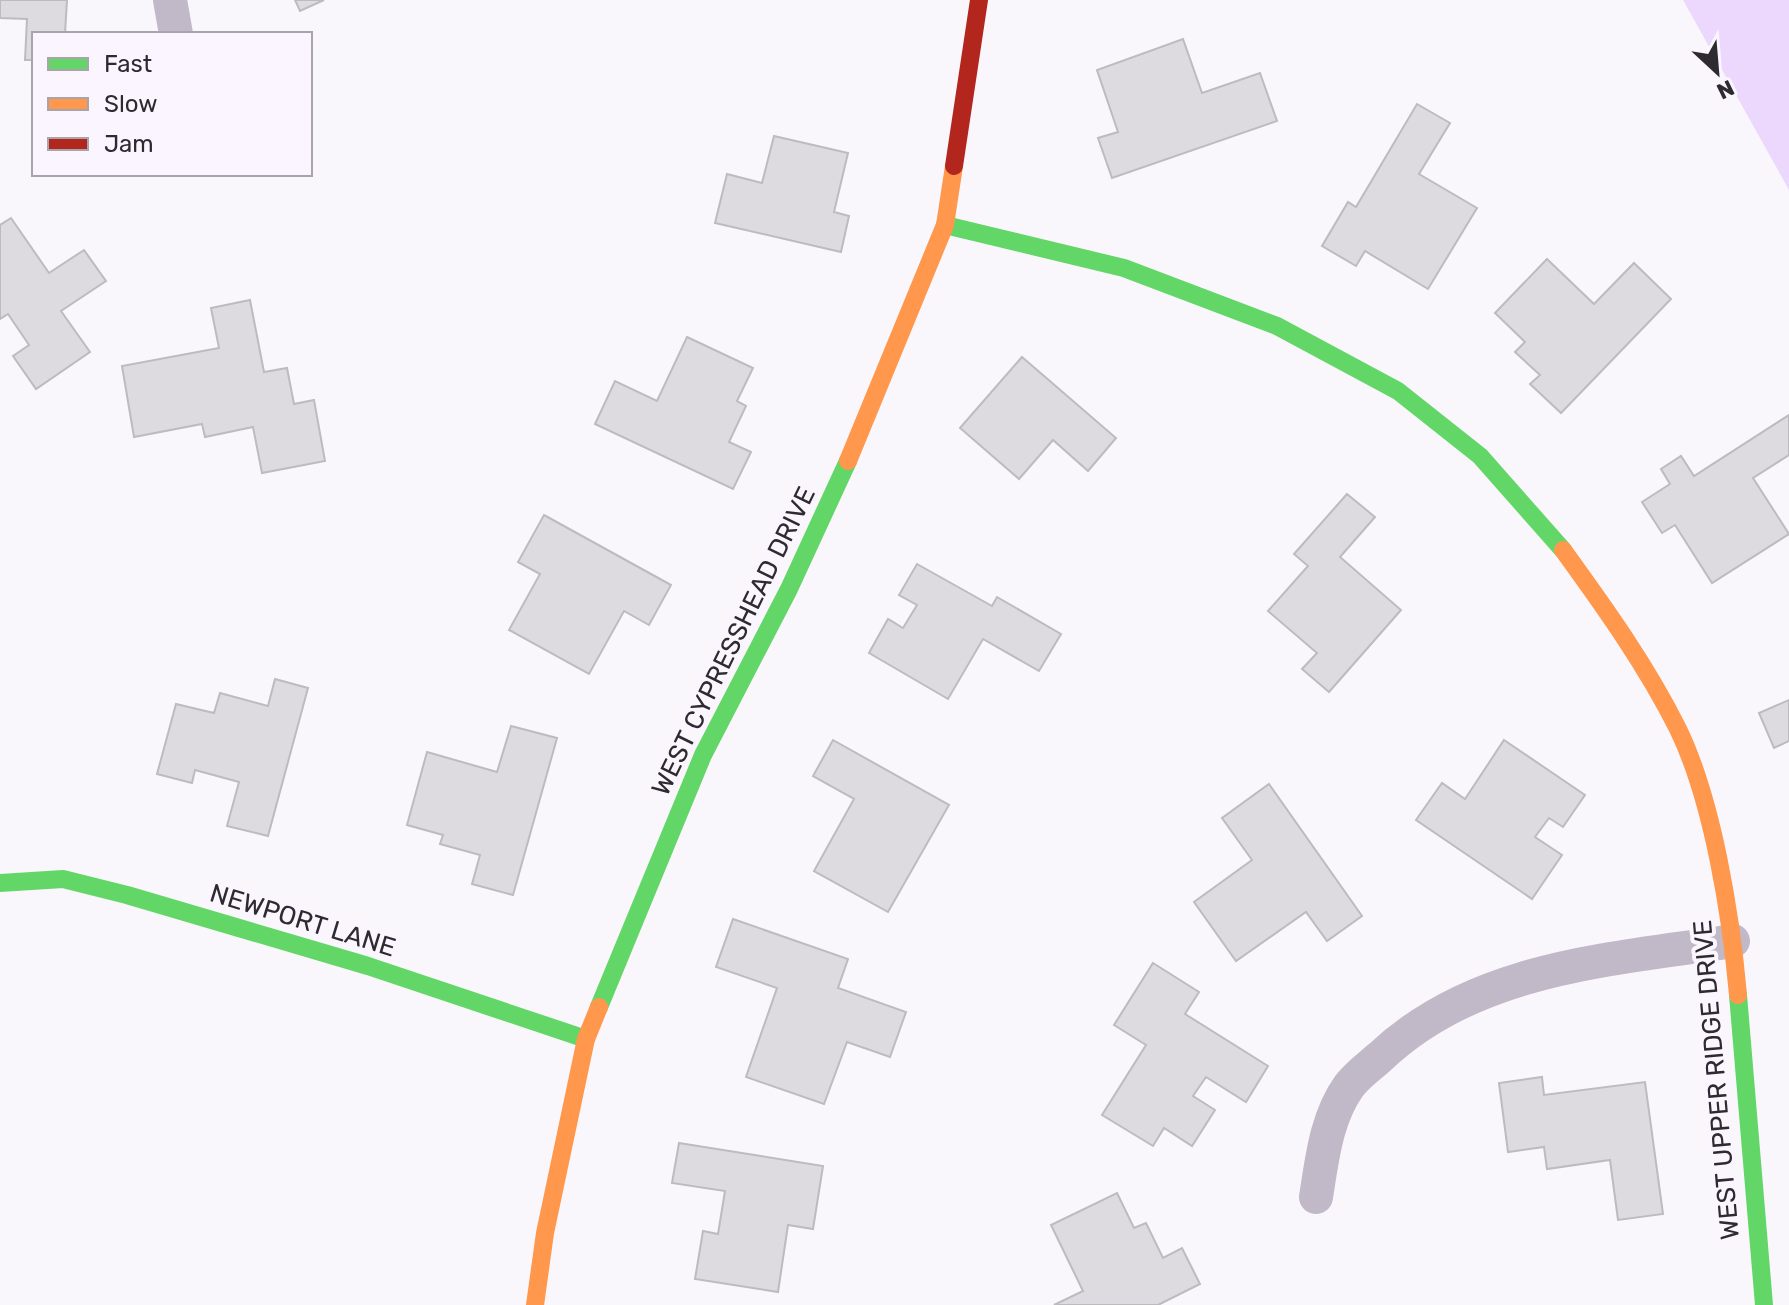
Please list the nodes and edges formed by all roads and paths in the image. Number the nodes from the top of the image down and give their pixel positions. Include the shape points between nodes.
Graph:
1 (170, 0) edge
2 (979, 0) edge
3 (176, 32) edge
4 (945, 225) junction
5 (0, 883) edge
6 (1733, 941) junction
7 (586, 1039) junction
8 (1316, 1197) dead end
9 (535, 1305) edge
10 (1764, 1305) edge

1 - 3 street
2 - 4 street, WEST CYPRESSHEAD DRIVE
4 - 6 street, WEST UPPER RIDGE DRIVE via 1124,268 1277,326 1398,391 1480,456 1559,545 1627,638 1679,732 1709,822
4 - 7 street, WEST CYPRESSHEAD DRIVE via 879,392 789,589 703,755
5 - 7 street, NEWPORT LANE via 63,879 127,895 368,966
6 - 8 street via 1540,971 1459,1000 1396,1041 1349,1086 1327,1133
6 - 10 street, WEST UPPER RIDGE DRIVE
7 - 9 street, WEST CYPRESSHEAD DRIVE

